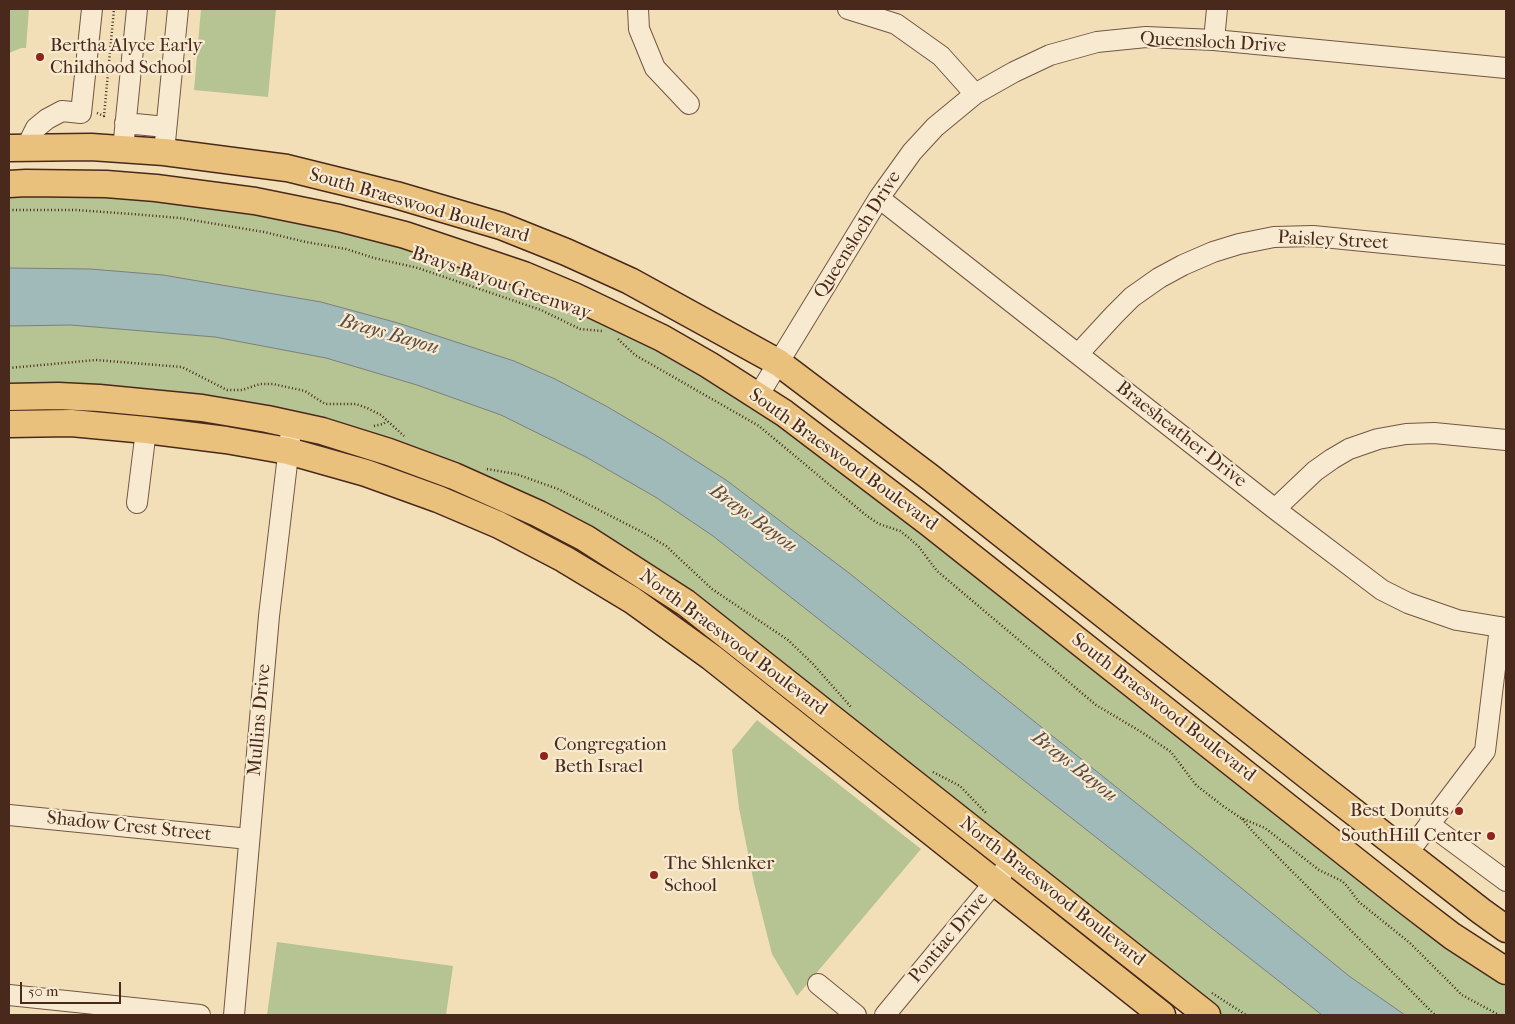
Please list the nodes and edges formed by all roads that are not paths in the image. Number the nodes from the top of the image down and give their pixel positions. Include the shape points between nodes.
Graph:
1 (92, 9) edge
2 (136, 9) edge
3 (178, 9) edge
4 (638, 9) edge
5 (848, 9) edge
6 (1217, 9) edge
7 (1214, 40) junction
8 (1506, 68) edge
9 (974, 94) junction
10 (688, 104) dead end
11 (125, 123) junction
12 (165, 139) junction
13 (17, 148) edge
14 (123, 149) junction
15 (17, 184) edge
16 (396, 195) junction
17 (879, 198) junction
18 (388, 231) junction
19 (1506, 255) edge
20 (1078, 354) junction
21 (779, 362) junction
22 (758, 396) junction
23 (9, 398) edge
24 (127, 400) junction
25 (9, 424) edge
26 (292, 425) junction
27 (136, 429) junction
28 (1506, 440) edge
29 (288, 451) junction
30 (137, 503) dead end
31 (1274, 509) junction
32 (1057, 578) junction
33 (1034, 607) junction
34 (1503, 628) edge
35 (764, 664) junction
36 (747, 685) junction
37 (1323, 788) junction
38 (9, 815) edge
39 (1300, 816) junction
40 (1428, 824) junction
41 (249, 839) junction
42 (1407, 854) junction
43 (1012, 860) junction
44 (996, 881) junction
45 (1506, 881) edge
46 (1443, 882) junction
47 (1419, 911) junction
48 (1506, 929) edge
49 (1506, 971) edge
50 (818, 984) dead end
51 (9, 995) edge
52 (200, 1015) edge
53 (234, 1015) edge
54 (856, 1015) edge
55 (885, 1015) edge
56 (1162, 1015) edge
57 (1207, 1015) edge

1 - 13 street via 81,113 62,111 47,119
2 - 11 street
3 - 12 street
4 - 10 street via 638,29 655,68
5 - 9 street via 896,24 941,56
6 - 7 street
7 - 8 street, Queensloch Drive
7 - 9 street, Queensloch Drive via 1146,37 1097,42 1050,55
9 - 17 street, Queensloch Drive via 935,127 912,152
11 - 12 street
11 - 14 street
12 - 14 main road, South Braeswood Boulevard
12 - 16 main road, South Braeswood Boulevard
13 - 14 main road, South Braeswood Boulevard
13 - 15 main road
15 - 18 main road, South Braeswood Boulevard via 106,184 156,188 255,201
16 - 18 main road
16 - 21 main road, South Braeswood Boulevard via 501,226 566,252 630,281
17 - 20 street, Braesheather Drive
17 - 21 street, Queensloch Drive
18 - 22 main road, South Braeswood Boulevard via 453,250 574,296 662,338
19 - 20 street, Paisley Street via 1313,236 1274,237 1239,244 1183,265 1132,297
20 - 31 street, Braesheather Drive
21 - 22 street, Queensloch Drive
21 - 32 main road, South Braeswood Boulevard
22 - 33 main road, South Braeswood Boulevard via 792,418
23 - 24 main road, North Braeswood Boulevard via 58,396
24 - 26 main road, North Braeswood Boulevard via 202,408
24 - 27 main road
25 - 27 main road, North Braeswood Boulevard via 70,423
26 - 29 street, Mullins Drive
26 - 35 main road, North Braeswood Boulevard via 389,452 454,476 546,518 585,538 686,603
27 - 29 main road, North Braeswood Boulevard
27 - 30 street
28 - 31 street via 1434,433 1378,439 1332,459
29 - 36 main road, North Braeswood Boulevard via 366,473 499,525 632,600
29 - 41 street, Mullins Drive
31 - 34 street, Braesheather Drive via 1382,590 1457,620
32 - 33 main road
32 - 37 main road, South Braeswood Boulevard
33 - 39 main road, South Braeswood Boulevard
34 - 40 street via 1484,751
35 - 36 main road
35 - 43 main road, North Braeswood Boulevard
36 - 44 main road, North Braeswood Boulevard
37 - 39 main road
37 - 42 main road, South Braeswood Boulevard
38 - 41 street, Shadow Crest Street
39 - 47 main road, South Braeswood Boulevard
40 - 42 street
40 - 45 street
41 - 53 street, Mullins Drive
42 - 46 main road, South Braeswood Boulevard
43 - 44 street, Pontiac Drive
43 - 57 main road, North Braeswood Boulevard
44 - 55 street, Pontiac Drive
44 - 56 main road, North Braeswood Boulevard
46 - 47 main road
46 - 48 main road, South Braeswood Boulevard
47 - 49 main road, South Braeswood Boulevard
50 - 54 street
51 - 52 street

